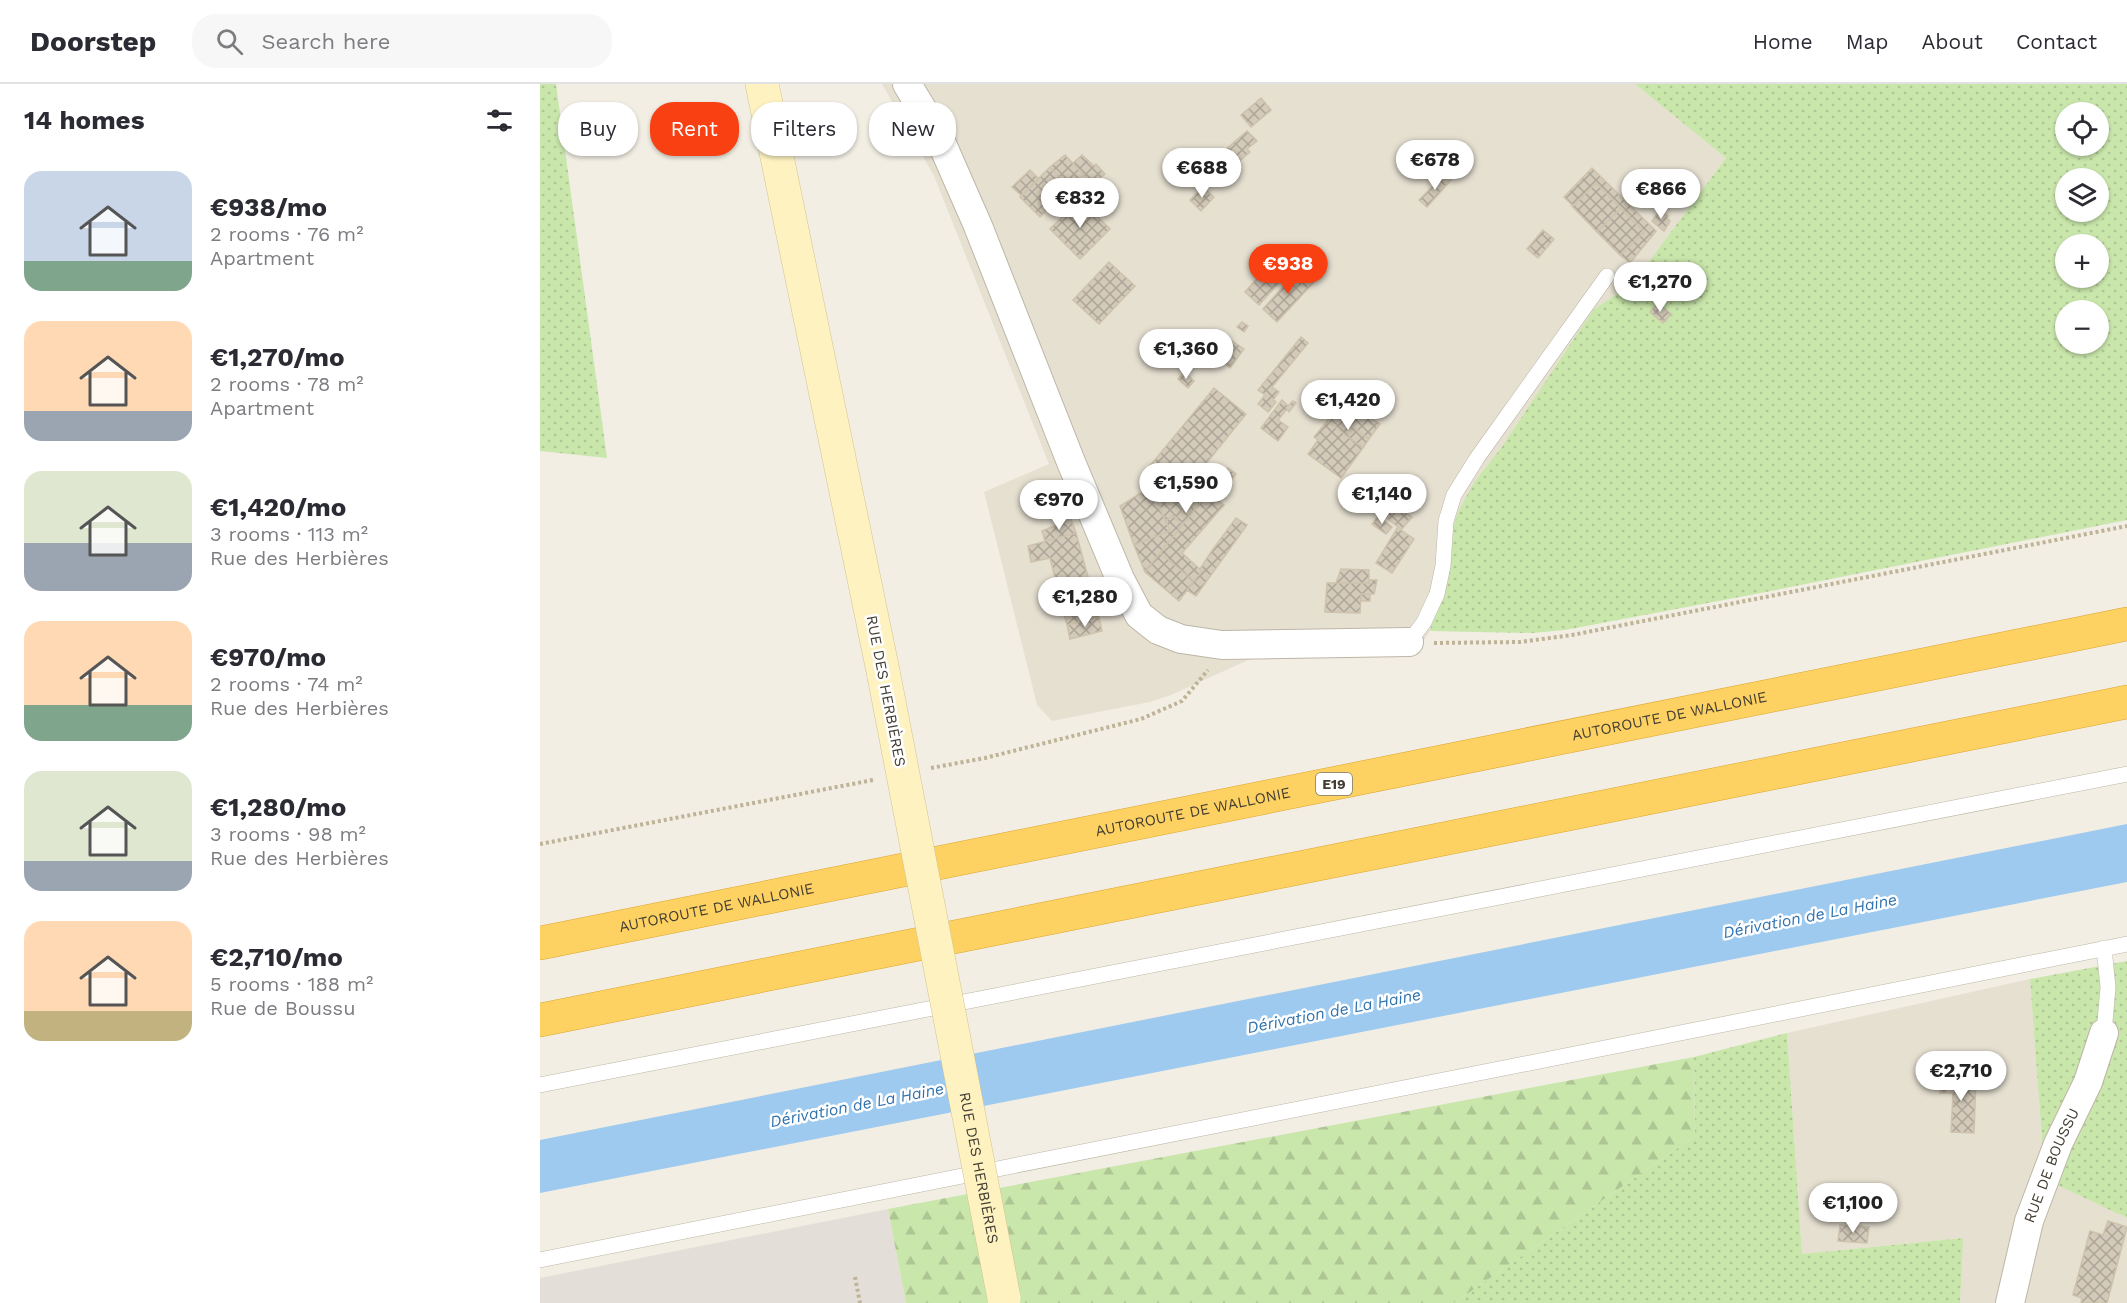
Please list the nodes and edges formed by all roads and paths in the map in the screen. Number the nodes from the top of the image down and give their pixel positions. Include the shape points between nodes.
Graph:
1 (762, 84) edge
2 (907, 84) edge
3 (1607, 276) dead end
4 (2127, 526) edge
5 (2127, 624) edge
6 (1409, 642) junction
7 (2127, 702) edge
8 (2127, 774) edge
9 (540, 943) edge
10 (2127, 944) edge
11 (2104, 948) junction
12 (540, 1020) edge
13 (2104, 1033) joint
14 (540, 1085) edge
15 (540, 1260) edge
16 (855, 1277) dead end
17 (1005, 1301) edge
18 (860, 1303) edge
19 (2010, 1303) edge

1 - 17 street, RUE DES HERBIÈRES, bridge via 884,676
2 - 6 street via 939,137 978,226 1071,462 1139,615 1158,630 1181,639 1222,645
3 - 6 lane via 1454,495 1446,521 1437,594
4 - 6 path via 1572,635 1520,642
5 - 9 highway, AUTOROUTE DE WALLONIE / E19
7 - 12 highway
8 - 14 lane
10 - 11 lane
11 - 13 lane via 2108,987
11 - 15 lane
13 - 19 street, RUE DE BOUSSU via 2088,1082 2058,1144 2029,1221
16 - 18 path

